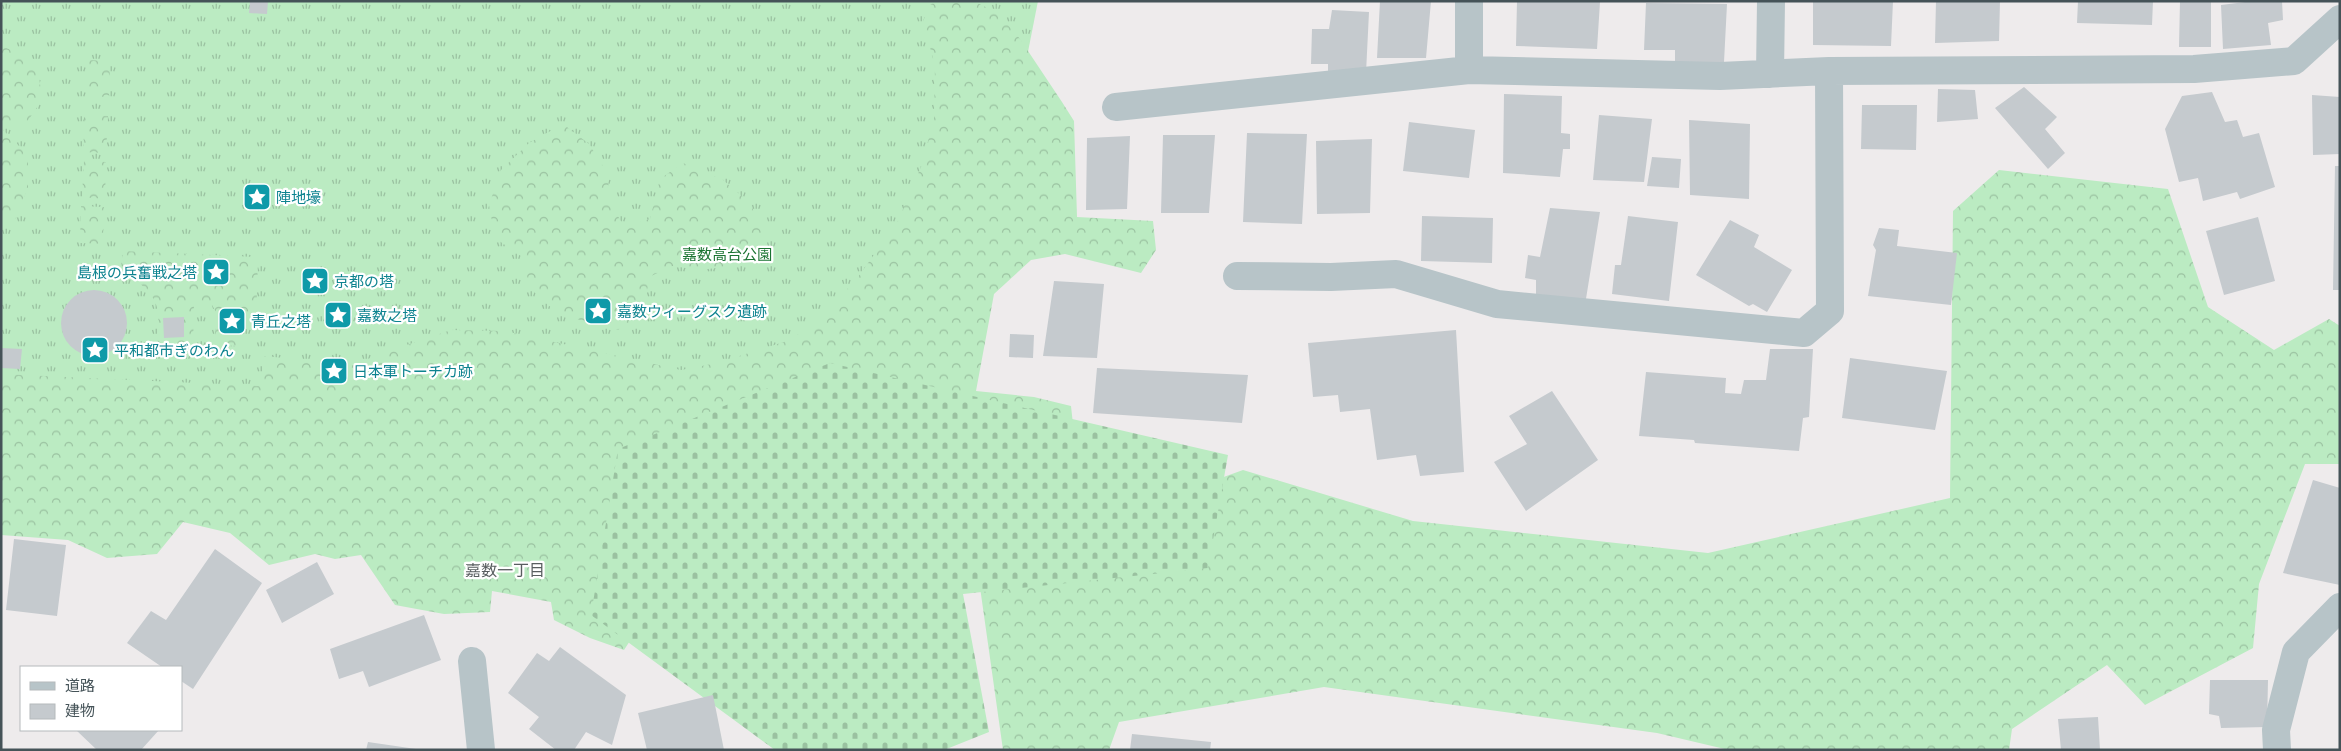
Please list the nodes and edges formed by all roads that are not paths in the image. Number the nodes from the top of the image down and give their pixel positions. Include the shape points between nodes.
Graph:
1 (1469, 1) edge
2 (1771, 1) edge
3 (2340, 19) edge
4 (1469, 70) junction
5 (1829, 71) junction
6 (1770, 74) junction
7 (1116, 107) dead end
8 (1237, 276) dead end
9 (2340, 607) edge
10 (472, 661) dead end
11 (481, 750) edge
12 (2277, 750) edge

1 - 4 street
2 - 6 street
3 - 5 street via 2294,61 2194,69
4 - 6 street via 1720,76
4 - 7 street
5 - 6 street
5 - 8 street via 1830,311 1804,333 1497,304 1396,274
9 - 12 street via 2296,652 2276,730
10 - 11 street

